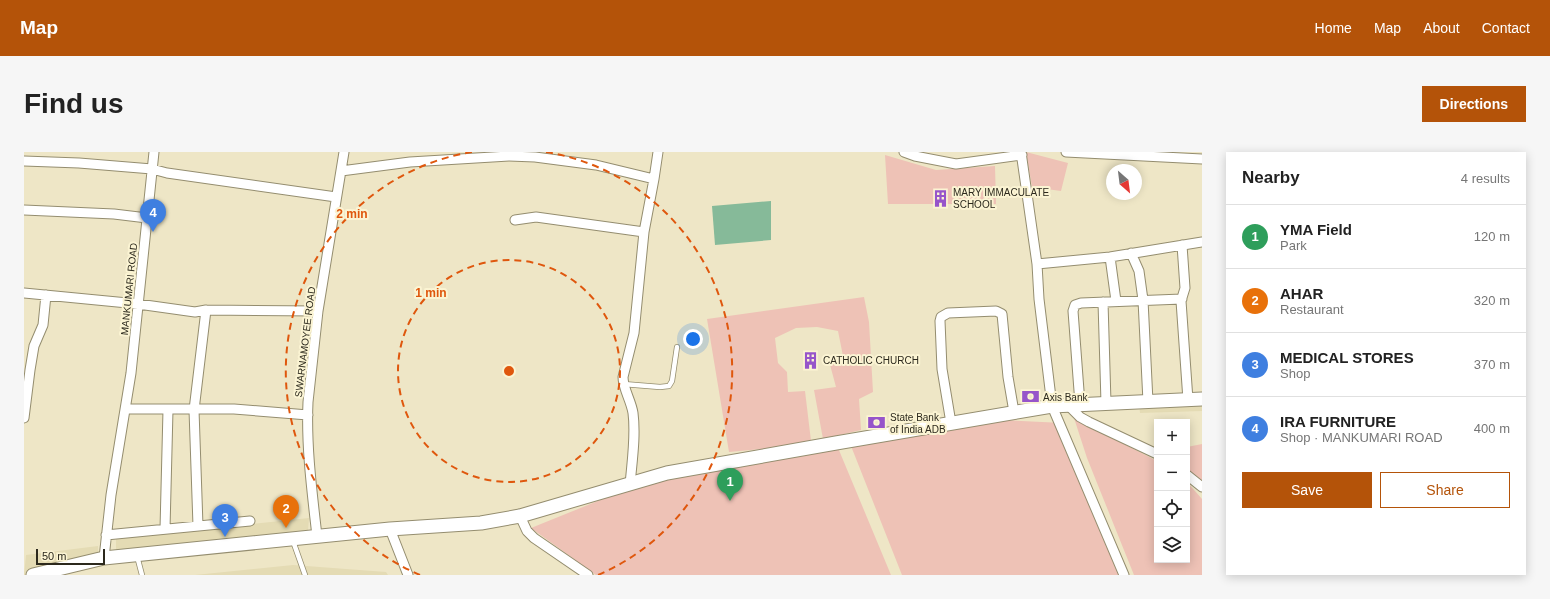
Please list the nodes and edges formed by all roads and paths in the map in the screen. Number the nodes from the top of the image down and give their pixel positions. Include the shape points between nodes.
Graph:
1 (154, 152) edge
2 (344, 152) edge
3 (409, 152) edge
4 (658, 152) edge
5 (905, 152) edge
6 (1066, 152) edge
7 (1202, 152) edge
8 (1021, 154) edge
9 (476, 155) edge
10 (1202, 159) edge
11 (24, 161) edge
12 (410, 162) junction
13 (152, 170) junction
14 (341, 171) junction
15 (654, 179) junction
16 (336, 198) junction
17 (24, 210) edge
18 (147, 218) junction
19 (515, 220) dead end
20 (644, 232) junction
21 (1202, 242) edge
22 (1182, 245) junction
23 (1131, 253) junction
24 (1110, 257) junction
25 (1037, 264) junction
26 (24, 293) edge
27 (46, 295) junction
28 (1182, 299) junction
29 (1143, 300) junction
30 (1116, 301) junction
31 (1103, 302) junction
32 (138, 304) junction
33 (206, 310) junction
34 (318, 311) junction
35 (677, 347) dead end
36 (623, 384) junction
37 (1202, 399) edge
38 (1188, 400) junction
39 (1148, 402) junction
40 (1106, 403) junction
41 (1074, 405) junction
42 (1052, 406) junction
43 (126, 409) junction
44 (168, 410) junction
45 (194, 410) junction
46 (1014, 412) junction
47 (308, 415) junction
48 (24, 418) edge
49 (951, 423) junction
50 (1154, 453) edge
51 (1190, 477) edge
52 (630, 485) junction
53 (1202, 487) edge
54 (520, 516) junction
55 (250, 521) dead end
56 (198, 526) junction
57 (165, 529) junction
58 (390, 529) junction
59 (106, 535) junction
60 (317, 536) junction
61 (292, 539) junction
62 (136, 554) junction
63 (104, 558) junction
64 (33, 575) edge
65 (142, 575) edge
66 (305, 575) edge
67 (408, 575) edge
68 (588, 575) edge
69 (1124, 575) edge

1 - 13 street, MANKUMARI ROAD
2 - 14 street, SWARNAMOYEE ROAD
3 - 12 street
4 - 15 street
5 - 8 street via 956,164
6 - 10 street
7 - 10 street
8 - 25 street
9 - 12 street
9 - 15 street via 535,157 596,165
11 - 13 street
12 - 14 street
13 - 16 street
13 - 18 street, MANKUMARI ROAD
14 - 16 street, SWARNAMOYEE ROAD
15 - 20 street
16 - 34 street, SWARNAMOYEE ROAD
17 - 18 street
18 - 32 street, MANKUMARI ROAD
19 - 20 street via 536,217
20 - 36 street via 634,333 624,368
21 - 22 street
22 - 23 street
22 - 28 street via 1185,288
23 - 24 street
23 - 29 street via 1139,271
24 - 25 street
24 - 30 street
25 - 42 street
26 - 27 street
27 - 32 street
27 - 48 street via 43,325 34,346
28 - 29 street
28 - 38 street
29 - 30 street
29 - 39 street
30 - 31 street
31 - 40 street
31 - 41 street via 1078,303 1072,311
32 - 33 street via 195,312
32 - 43 street, MANKUMARI ROAD
33 - 34 street
33 - 45 street
34 - 47 street, SWARNAMOYEE ROAD
35 - 36 lane via 669,386
36 - 52 street via 634,420
37 - 38 street
38 - 39 street
39 - 40 street
40 - 41 street
41 - 42 street
41 - 50 street via 1080,417
42 - 46 street
42 - 69 street
43 - 44 street
43 - 59 street, MANKUMARI ROAD
44 - 45 street
44 - 57 street
45 - 47 street via 234,409
45 - 56 street
46 - 49 street
46 - 49 street via 1008,377 1004,316 996,311 948,314 941,317 940,321 942,368
47 - 60 street, SWARNAMOYEE ROAD
49 - 52 street via 667,473
51 - 53 street
52 - 54 street
54 - 58 street via 481,523
54 - 68 street via 527,531 534,538
55 - 56 street
56 - 57 street
57 - 59 street
58 - 60 street
58 - 67 street
59 - 63 street, MANKUMARI ROAD
60 - 61 street
61 - 62 street
61 - 66 lane
62 - 63 street
62 - 65 lane
63 - 64 street

